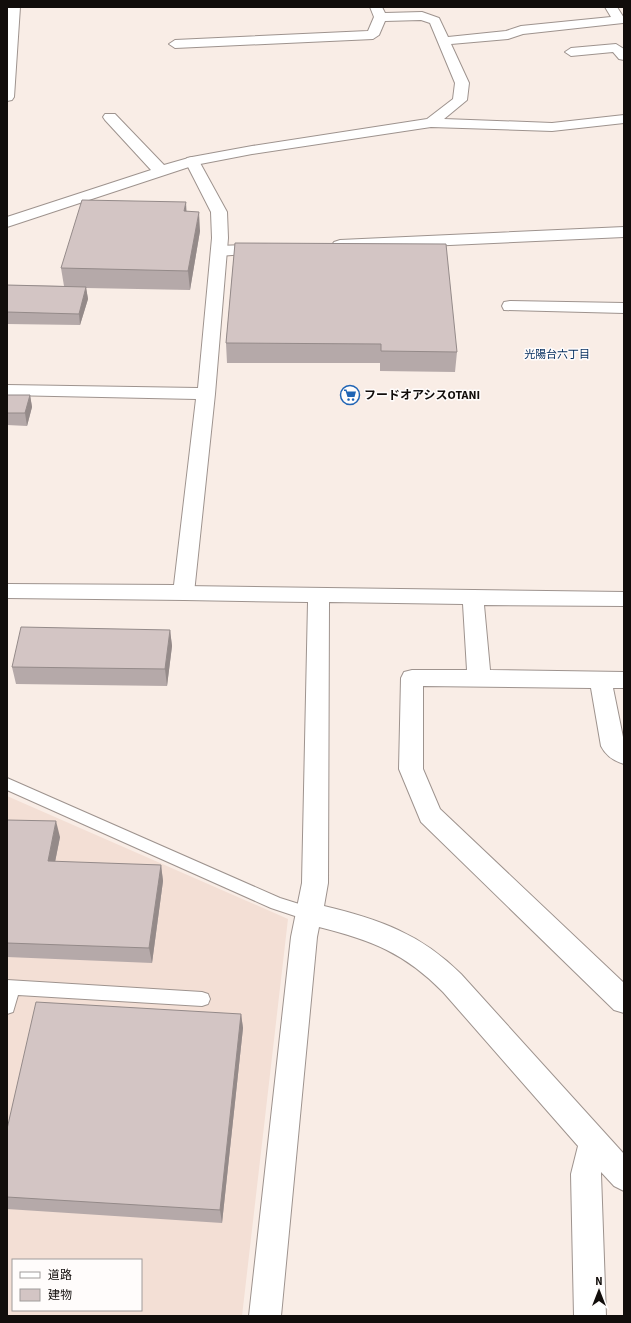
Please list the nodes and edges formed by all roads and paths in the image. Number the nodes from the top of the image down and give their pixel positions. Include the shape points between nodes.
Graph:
1 (14, 7) edge
2 (611, 7) edge
3 (378, 12) edge
4 (444, 42) junction
5 (175, 44) dead end
6 (572, 52) dead end
7 (624, 56) edge
8 (7, 97) edge
9 (110, 117) dead end
10 (624, 119) edge
11 (431, 123) junction
12 (192, 161) junction
13 (161, 171) junction
14 (7, 222) edge
15 (624, 232) edge
16 (322, 246) edge
17 (283, 248) edge
18 (219, 251) junction
19 (510, 306) dead end
20 (624, 308) edge
21 (7, 390) edge
22 (206, 394) junction
23 (7, 591) edge
24 (184, 593) junction
25 (318, 595) junction
26 (473, 597) junction
27 (624, 599) edge
28 (479, 678) junction
29 (600, 679) junction
30 (624, 680) edge
31 (624, 755) edge
32 (7, 784) edge
33 (310, 914) junction
34 (9, 987) edge
35 (202, 999) dead end
36 (624, 1001) edge
37 (7, 1007) edge
38 (593, 1142) junction
39 (624, 1176) edge
40 (265, 1316) edge
41 (590, 1316) edge

1 - 8 street
2 - 4 street via 619,20 521,30 508,35
3 - 4 street via 422,16 435,21
3 - 5 street via 373,35
4 - 11 street via 462,83 460,100
6 - 7 street via 616,48
9 - 13 street
10 - 11 street via 552,128
11 - 12 street
12 - 13 street
12 - 18 street via 219,212
13 - 14 street
15 - 16 street
17 - 18 street
18 - 22 street
19 - 20 street
21 - 22 street
22 - 24 street
23 - 24 street
24 - 25 street
25 - 26 street
25 - 33 street via 315,883
26 - 27 street
26 - 28 street
28 - 29 street
28 - 36 street via 412,678 411,769 430,815
29 - 30 street
29 - 31 street via 613,746
32 - 33 lane via 276,903
33 - 38 street via 341,921 374,933 405,946 428,960 452,983
33 - 40 street via 304,937
34 - 35 lane
34 - 37 lane
38 - 39 street
38 - 41 street via 586,1174

